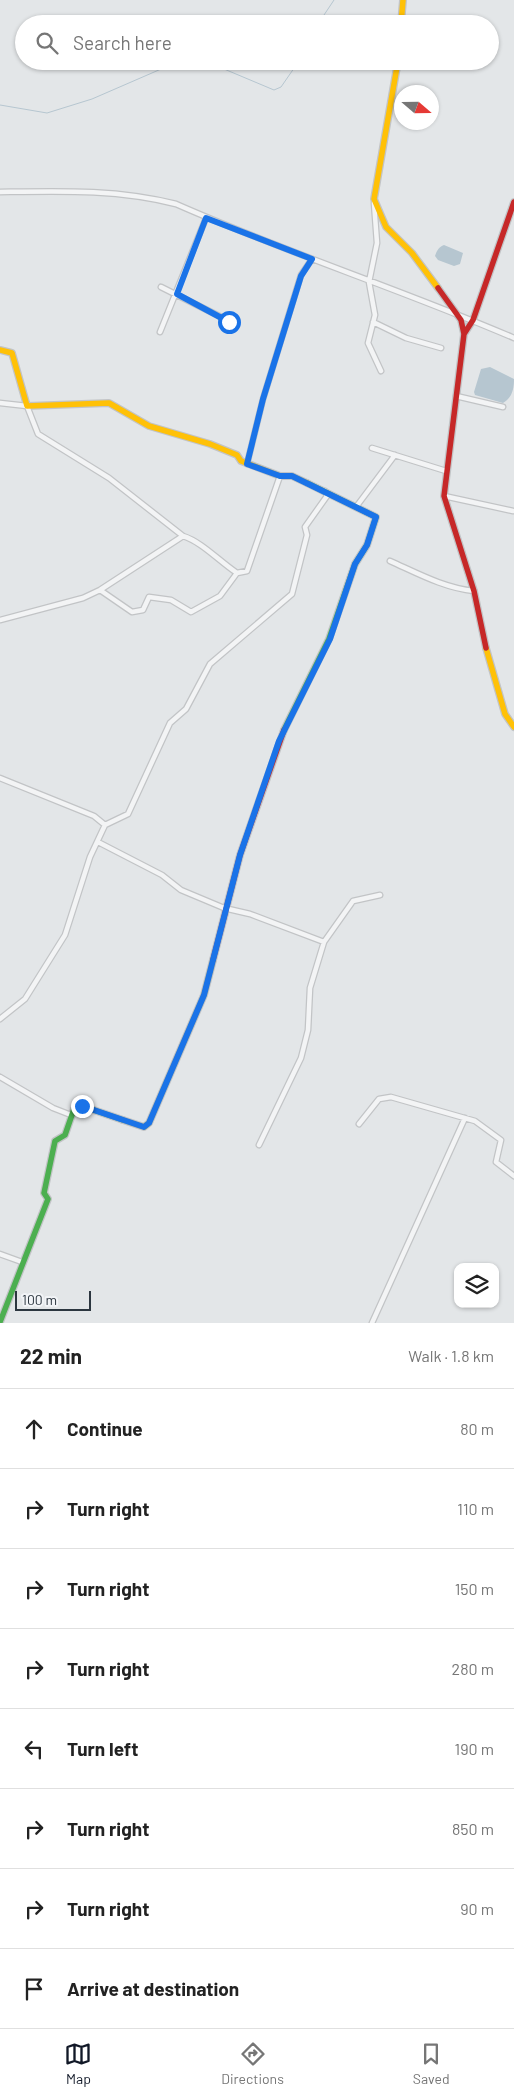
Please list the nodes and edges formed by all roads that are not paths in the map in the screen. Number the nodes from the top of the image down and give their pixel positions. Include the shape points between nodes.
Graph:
1 (403, 0) edge
2 (402, 15) edge
3 (396, 70) edge
4 (0, 192) edge
5 (374, 199) junction
6 (514, 202) edge
7 (206, 218) junction
8 (312, 259) junction
9 (369, 282) junction
10 (161, 287) dead end
11 (177, 294) junction
12 (456, 313) junction
13 (473, 320) junction
14 (229, 322) dead end
15 (374, 322) junction
16 (160, 332) dead end
17 (464, 334) junction
18 (514, 338) edge
19 (441, 348) dead end
20 (0, 350) edge
21 (381, 370) dead end
22 (456, 396) junction
23 (0, 403) edge
24 (26, 406) junction
25 (503, 407) dead end
26 (372, 448) dead end
27 (395, 455) junction
28 (247, 464) junction
29 (446, 471) junction
30 (280, 476) junction
31 (325, 490) junction
32 (444, 496) junction
33 (356, 508) junction
34 (513, 511) edge
35 (183, 536) junction
36 (390, 561) dead end
37 (237, 573) junction
38 (100, 590) junction
39 (474, 591) junction
40 (0, 620) edge
41 (514, 727) edge
42 (0, 778) edge
43 (105, 825) junction
44 (98, 842) junction
45 (380, 895) dead end
46 (224, 908) junction
47 (324, 942) junction
48 (0, 1019) edge
49 (0, 1077) edge
50 (71, 1115) junction
51 (465, 1118) junction
52 (359, 1124) dead end
53 (259, 1145) dead end
54 (514, 1176) edge
55 (0, 1254) edge
56 (22, 1262) junction
57 (0, 1322) edge
58 (372, 1323) edge

1 - 2 street
3 - 5 street
4 - 7 street via 82,191 142,196 176,204
5 - 9 street via 377,243
5 - 12 street via 386,227 412,253
6 - 13 street
7 - 8 street
7 - 11 street
8 - 9 street
8 - 28 street via 301,276 263,399
9 - 12 street
9 - 15 street
10 - 11 street
11 - 14 street
11 - 16 street
12 - 13 street
12 - 17 street
13 - 17 street
13 - 18 street
15 - 19 street via 406,338
15 - 21 street via 368,343
17 - 22 street
20 - 24 street via 12,353
22 - 25 street
22 - 29 street
23 - 24 street
24 - 28 street via 109,403 149,426 210,444 237,455
24 - 35 street via 38,434 109,478
26 - 27 street
27 - 29 street
27 - 33 street
28 - 30 street
29 - 32 street
30 - 31 street via 292,476
30 - 37 street via 247,571
31 - 33 street
31 - 43 street via 327,496 305,527 307,535 292,594 210,664 186,709 170,723 128,814
32 - 34 street
32 - 39 street
33 - 46 street via 376,517 367,545 355,564 330,639 279,741
35 - 37 street via 197,540 212,556
35 - 38 street
36 - 39 street via 460,590
37 - 38 street via 220,596 191,612 171,600 149,597 143,610 132,612
38 - 40 street via 83,598
39 - 41 street via 491,669 505,714
42 - 43 street via 94,816
43 - 44 street
44 - 46 street via 162,875 181,890
44 - 48 street via 65,935 25,999
45 - 47 street via 353,901
46 - 47 street via 250,914
46 - 50 street via 204,995 149,1123 144,1127 82,1106 74,1109
47 - 53 street via 310,988 308,1030 301,1058
49 - 50 street
50 - 56 street via 71,1124 65,1135 55,1141 44,1193 48,1199
51 - 52 street via 391,1097 379,1099
51 - 54 street via 475,1121 501,1140 496,1162
51 - 58 street
55 - 56 street
56 - 57 street

